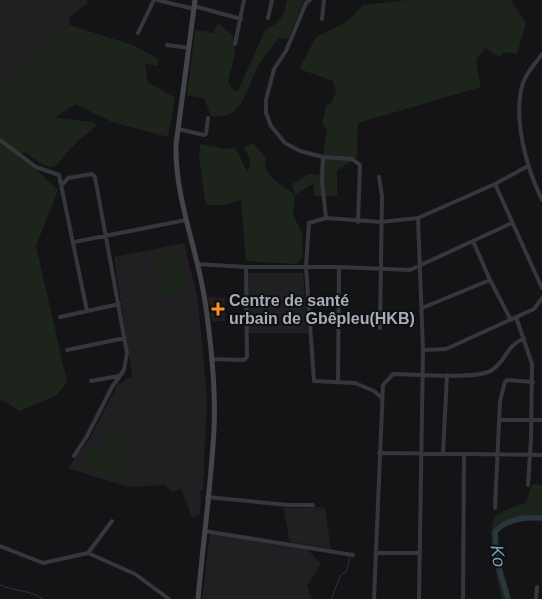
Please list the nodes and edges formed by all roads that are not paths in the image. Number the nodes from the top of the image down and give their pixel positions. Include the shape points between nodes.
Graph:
1 (156, 0) edge
2 (244, 0) edge
3 (272, 0) edge
4 (310, 0) edge
5 (324, 0) edge
6 (194, 5) edge
7 (268, 18) dead end
8 (240, 19) junction
9 (322, 19) dead end
10 (138, 33) dead end
11 (235, 44) dead end
12 (167, 45) dead end
13 (189, 48) junction
14 (542, 54) edge
15 (208, 118) dead end
16 (178, 129) junction
17 (0, 140) edge
18 (323, 157) junction
19 (528, 166) junction
20 (379, 178) dead end
21 (495, 184) junction
22 (62, 185) junction
23 (542, 200) edge
24 (326, 218) junction
25 (418, 218) junction
26 (186, 220) junction
27 (358, 222) junction
28 (381, 222) junction
29 (512, 223) junction
30 (107, 234) junction
31 (473, 241) junction
32 (74, 242) junction
33 (197, 264) junction
34 (420, 265) junction
35 (246, 267) junction
36 (306, 267) junction
37 (339, 267) junction
38 (380, 270) junction
39 (410, 270) junction
40 (420, 275) junction
41 (490, 280) junction
42 (542, 288) edge
43 (542, 298) edge
44 (119, 304) junction
45 (422, 308) junction
46 (87, 311) junction
47 (60, 317) dead end
48 (516, 317) junction
49 (511, 320) junction
50 (380, 328) dead end
51 (125, 338) junction
52 (524, 338) junction
53 (67, 350) dead end
54 (423, 350) junction
55 (210, 359) junction
56 (422, 373) junction
57 (447, 375) junction
58 (119, 376) junction
59 (91, 381) dead end
60 (338, 382) junction
61 (532, 382) junction
62 (382, 386) junction
63 (374, 391) junction
64 (381, 397) junction
65 (499, 420) junction
66 (531, 420) junction
67 (542, 420) edge
68 (420, 452) junction
69 (380, 453) junction
70 (443, 453) junction
71 (464, 454) junction
72 (497, 455) junction
73 (530, 455) junction
74 (542, 455) edge
75 (74, 456) dead end
76 (528, 485) dead end
77 (208, 496) junction
78 (313, 505) dead end
79 (495, 508) dead end
80 (112, 521) dead end
81 (204, 531) junction
82 (0, 546) edge
83 (88, 553) junction
84 (377, 553) junction
85 (419, 553) junction
86 (353, 555) dead end
87 (536, 587) dead end
88 (169, 599) edge
89 (198, 599) edge
90 (374, 599) edge
91 (419, 599) edge
92 (463, 599) edge
93 (536, 599) edge

1 - 6 street
1 - 10 street
2 - 8 street
3 - 7 street
4 - 18 street via 274,70 266,107 271,126 285,143 300,152
5 - 9 street
6 - 8 street
6 - 13 main road
8 - 11 street
12 - 13 street
13 - 16 main road
14 - 19 street via 526,76 522,88 520,115
15 - 16 street via 205,135
16 - 26 main road via 176,163
17 - 22 street via 36,167 59,175
18 - 24 street
18 - 27 street via 352,159 360,165
19 - 21 street
19 - 23 street
20 - 28 street
21 - 25 street
21 - 29 street
22 - 30 street via 68,178 94,175
22 - 32 street
24 - 27 street
24 - 36 street via 308,223
25 - 28 street
25 - 34 street
26 - 30 street
26 - 33 main road
27 - 28 street
28 - 38 street
29 - 31 street
29 - 42 street
30 - 32 street
30 - 44 street
31 - 34 street
31 - 41 street
32 - 46 street
33 - 35 street
33 - 55 main road via 205,300
34 - 39 street
34 - 40 street
35 - 36 street
35 - 55 street via 247,357 244,360
36 - 37 street
36 - 60 street via 314,381
37 - 38 street
37 - 60 street
38 - 39 street
38 - 50 street
39 - 40 street
40 - 45 street
41 - 45 street
41 - 49 street
43 - 48 street via 534,309
44 - 46 street
44 - 51 street
45 - 54 street
46 - 47 street
48 - 49 street
48 - 52 street
49 - 54 street via 446,349
51 - 53 street
51 - 58 street via 127,363
52 - 57 street via 510,347 499,364 486,374
52 - 61 street via 532,364
54 - 56 street
55 - 77 main road via 214,428
56 - 57 street
56 - 62 street via 394,374
56 - 68 street
57 - 70 street
58 - 59 street
58 - 75 street
60 - 63 street via 355,383
61 - 65 street via 506,380
61 - 66 street
62 - 63 street
62 - 64 street
63 - 64 street
64 - 69 street
65 - 66 street
65 - 72 street
66 - 67 street
66 - 73 street
68 - 69 street
68 - 70 street
68 - 85 street
69 - 84 street
70 - 71 street
71 - 72 street
71 - 92 street
72 - 73 street
72 - 79 street
73 - 74 street
73 - 76 street
77 - 78 street
77 - 81 main road
80 - 83 street
81 - 86 street
81 - 89 main road
82 - 83 street via 43,563
83 - 88 street via 135,574
84 - 85 street
84 - 90 street
85 - 91 street
87 - 93 street

